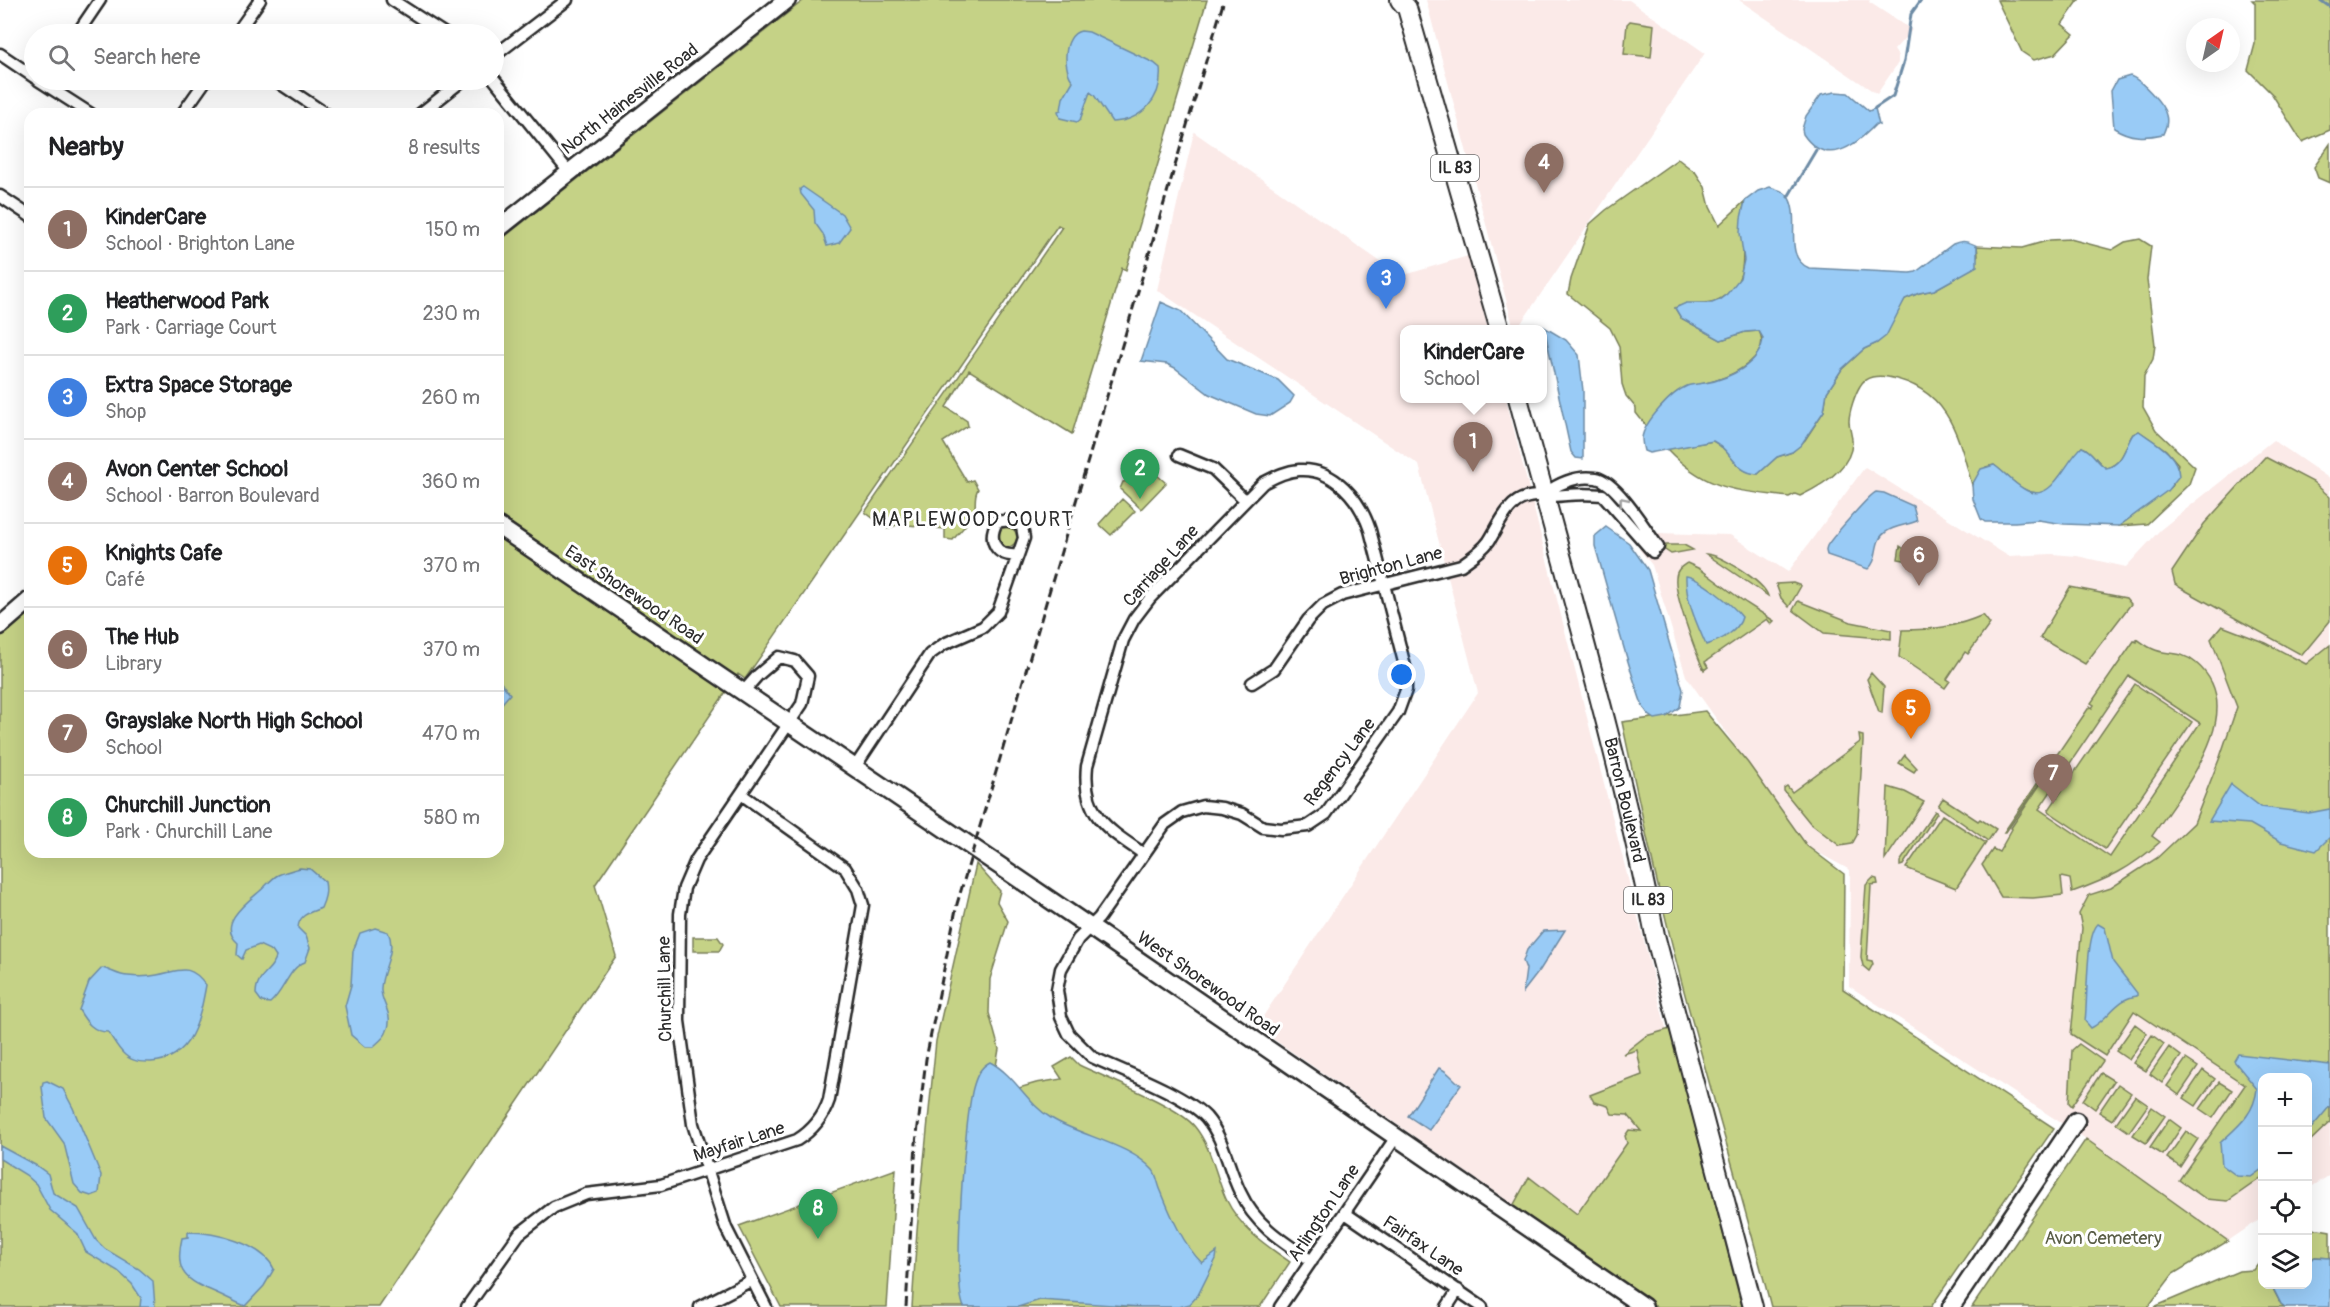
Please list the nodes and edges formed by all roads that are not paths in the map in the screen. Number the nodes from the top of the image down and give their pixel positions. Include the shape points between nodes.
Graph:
1 (100, 0) edge
2 (260, 0) edge
3 (392, 0) edge
4 (567, 0) edge
5 (787, 0) edge
6 (1405, 3) edge
7 (84, 24) edge
8 (243, 24) edge
9 (429, 24) edge
10 (504, 48) edge
11 (0, 54) edge
12 (24, 69) edge
13 (56, 90) edge
14 (199, 90) edge
15 (290, 90) edge
16 (451, 90) edge
17 (504, 90) edge
18 (82, 108) edge
19 (187, 108) edge
20 (317, 108) edge
21 (428, 108) edge
22 (569, 172) junction
23 (0, 196) edge
24 (24, 212) edge
25 (504, 224) edge
26 (1499, 325) edge
27 (1519, 403) edge
28 (1179, 455) dead end
29 (1544, 494) junction
30 (1245, 500) junction
31 (504, 530) edge
32 (1017, 555) dead end
33 (1384, 585) junction
34 (24, 605) edge
35 (0, 626) edge
36 (1252, 683) dead end
37 (746, 694) junction
38 (790, 723) junction
39 (855, 767) junction
40 (741, 794) junction
41 (1144, 854) junction
42 (1090, 927) junction
43 (1396, 1137) junction
44 (708, 1170) junction
45 (1345, 1213) junction
46 (1312, 1261) junction
47 (752, 1280) junction
48 (1458, 1290) junction
49 (467, 1307) edge
50 (700, 1307) edge
51 (766, 1307) edge
52 (1280, 1307) edge
53 (1447, 1307) edge
54 (1482, 1307) edge
55 (1644, 1307) edge
56 (1753, 1307) edge
57 (1951, 1307) edge
58 (1958, 1307) edge

1 - 7 street
2 - 8 street
3 - 9 street
4 - 10 street
5 - 22 main road, North Hainesville Road
6 - 26 main road, IL 83
11 - 12 street
13 - 18 street
14 - 19 street
15 - 20 street
16 - 21 street
17 - 22 street
22 - 25 main road, North Hainesville Road
23 - 24 street
27 - 29 main road, Barron Boulevard / IL 83
28 - 30 street via 1213,469
29 -> 29 street via 1603,495 1656,550 1609,484 1597,478 1561,481
29 - 33 street, Brighton Lane via 1520,499 1509,508 1488,542 1461,564
29 - 56 main road, Barron Boulevard / IL 83 via 1580,621 1655,934
30 - 33 street, Carriage Lane via 1263,483 1301,470 1338,482 1363,510
30 - 41 street, Carriage Lane via 1134,619 1123,640 1087,766 1085,784 1090,804 1114,834
31 - 37 main road, East Shorewood Road
32 - 39 street via 998,612 983,627 930,654
33 - 36 street, Brighton Lane via 1342,595 1323,605 1274,669
33 - 41 street, Regency Lane via 1406,670 1406,690 1398,712 1326,814 1308,826 1281,829 1263,827 1222,808 1203,806 1182,812 1165,824
34 - 35 main road
37 - 38 main road, West Shorewood Road
37 - 38 street, Churchill Lane via 758,675 779,657 795,661 808,676 802,704
38 - 39 main road, West Shorewood Road
38 - 40 street, Churchill Lane
39 - 42 main road, West Shorewood Road
40 - 44 street, Churchill Lane via 692,868 680,914 679,1021 693,1124
40 - 44 street, Mayfair Lane via 845,868 858,889 862,918 829,1100 820,1119 797,1140
41 - 42 street, Regency Lane
42 - 43 main road, West Shorewood Road
42 - 46 street, Regency Lane via 1067,957 1059,979 1058,1001 1069,1034 1092,1057 1184,1100 1202,1114 1218,1136 1240,1192 1257,1220
43 - 45 street, Arlington Lane
43 - 55 main road, West Shorewood Road
44 - 47 street, Churchill Lane via 726,1228
44 - 49 street, Mayfair Lane via 661,1185 586,1194 554,1207 519,1234
45 - 46 street, Arlington Lane
45 - 48 street, Fairfax Lane
46 - 52 street, Arlington Lane
47 - 50 street
47 - 51 street, Churchill Lane
48 - 53 street
48 - 54 street, Fairfax Lane
57 - 58 main road via 2079,1123

